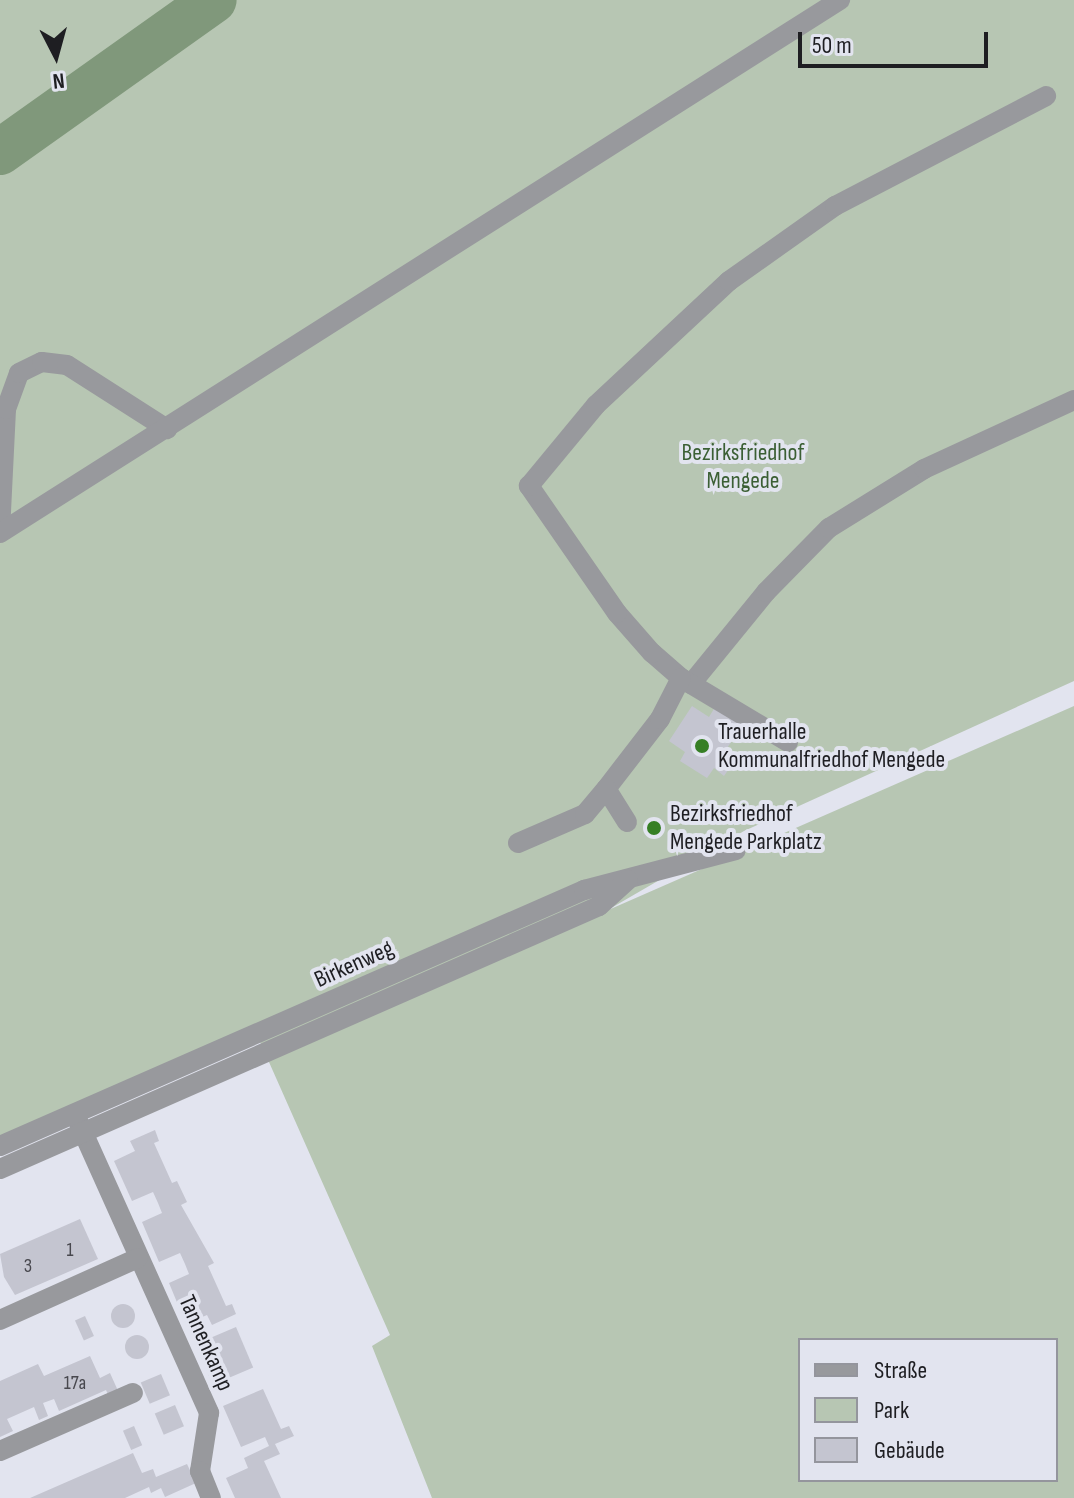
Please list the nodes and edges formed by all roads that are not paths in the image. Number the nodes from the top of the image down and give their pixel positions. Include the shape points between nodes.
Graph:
1 (840, 0) edge
2 (1046, 96) dead end
3 (1074, 400) edge
4 (167, 429) junction
5 (0, 533) edge
6 (686, 681) junction
7 (788, 742) dead end
8 (606, 789) junction
9 (627, 822) dead end
10 (518, 843) dead end
11 (736, 850) dead end
12 (79, 1123) junction
13 (0, 1146) edge
14 (0, 1169) edge
15 (138, 1258) junction
16 (0, 1320) edge
17 (133, 1393) dead end
18 (0, 1451) edge
19 (211, 1498) edge

1 - 4 street
2 - 6 street via 835,206 729,281 596,405 529,486 617,613
3 - 6 street via 924,469 829,528
4 - 5 street
4 - 5 street via 67,365 42,362 19,373 6,409
6 - 7 street
6 - 8 street
8 - 9 street
8 - 10 street via 585,814
11 - 12 street, Birkenweg via 584,890
12 - 13 street, Birkenweg
12 - 14 street
12 - 15 street, Tannenkamp
15 - 16 street
15 - 19 street, Tannenkamp via 209,1413 200,1471
17 - 18 street

